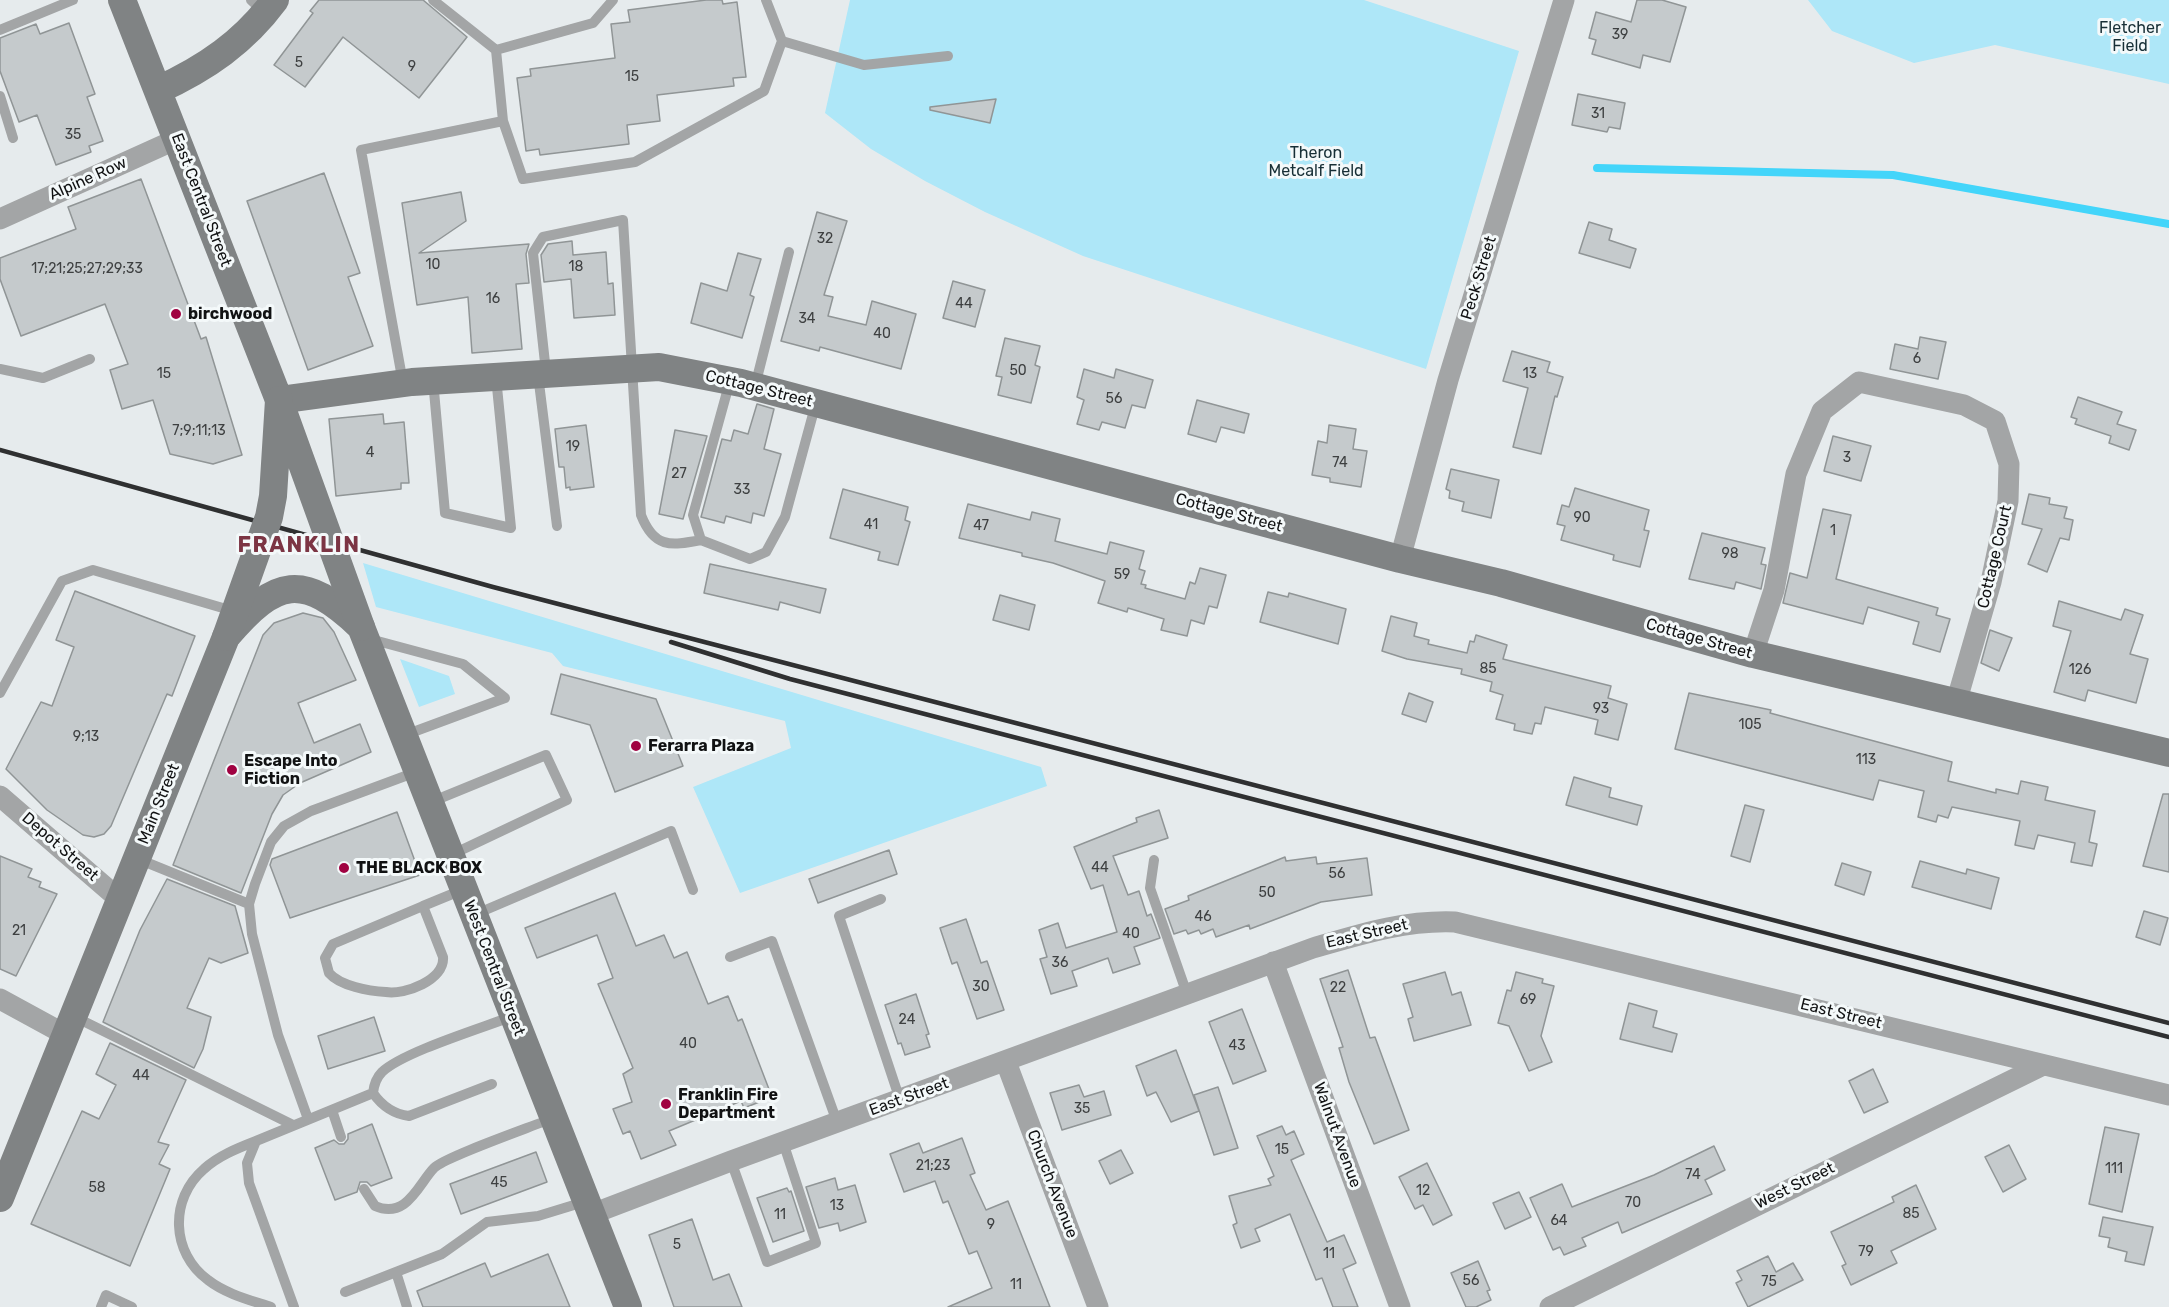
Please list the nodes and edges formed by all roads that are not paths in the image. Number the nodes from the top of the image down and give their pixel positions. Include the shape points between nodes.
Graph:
1 (73, 0) edge
2 (122, 0) edge
3 (433, 0) edge
4 (613, 0) edge
5 (766, 0) edge
6 (1564, 0) edge
7 (264, 4) edge
8 (0, 30) edge
9 (782, 41) junction
10 (496, 50) junction
11 (948, 56) dead end
12 (159, 90) junction
13 (0, 96) edge
14 (503, 122) junction
15 (13, 138) dead end
16 (177, 139) junction
17 (0, 219) edge
18 (789, 252) dead end
19 (90, 359) dead end
20 (633, 368) junction
21 (0, 369) edge
22 (542, 372) junction
23 (496, 376) junction
24 (433, 380) junction
25 (403, 383) junction
26 (742, 384) junction
27 (279, 400) junction
28 (816, 403) junction
29 (557, 526) dead end
30 (701, 540) junction
31 (1400, 559) junction
32 (231, 625) junction
33 (363, 633) junction
34 (1753, 654) junction
35 (0, 693) edge
36 (1956, 703) junction
37 (402, 736) junction
38 (2169, 753) edge
39 (417, 772) junction
40 (0, 796) edge
41 (429, 803) junction
42 (450, 855) junction
43 (137, 858) junction
44 (1154, 860) dead end
45 (693, 890) dead end
46 (119, 899) junction
47 (881, 899) dead end
48 (468, 903) junction
49 (249, 904) junction
50 (423, 906) junction
51 (730, 957) dead end
52 (1273, 962) junction
53 (1187, 994) junction
54 (0, 999) edge
55 (513, 1016) junction
56 (70, 1026) junction
57 (1006, 1062) junction
58 (2041, 1066) junction
59 (492, 1084) dead end
60 (373, 1093) junction
61 (2169, 1095) edge
62 (900, 1100) junction
63 (332, 1110) junction
64 (553, 1118) junction
65 (308, 1119) junction
66 (837, 1122) junction
67 (293, 1125) junction
68 (341, 1137) dead end
69 (256, 1141) junction
70 (783, 1142) junction
71 (730, 1161) junction
72 (364, 1189) dead end
73 (0, 1198) edge
74 (590, 1208) junction
75 (396, 1272) junction
76 (345, 1292) dead end
77 (100, 1307) edge
78 (132, 1307) edge
79 (271, 1307) edge
80 (294, 1307) edge
81 (407, 1307) edge
82 (628, 1307) edge
83 (1098, 1307) edge
84 (1400, 1307) edge
85 (1550, 1307) edge

1 - 8 lane
2 - 12 main road, East Central Street
3 - 10 lane
4 - 10 lane via 593,23
5 - 9 lane
6 - 31 street, Peck Street via 1448,380
7 - 12 main road via 242,39
9 - 11 lane via 864,64
9 - 14 lane via 764,91 635,162 523,179
10 - 14 lane
12 - 16 main road, East Central Street
13 - 15 lane
14 - 25 lane via 361,150
16 - 17 street, Alpine Row
16 - 27 main road, East Central Street
18 - 26 lane
19 - 21 lane via 43,378
20 - 22 main road, Cottage Street
20 - 22 lane via 623,220 543,237 533,253
20 - 26 main road, Cottage Street via 659,367
20 - 30 lane via 641,515 647,530 661,542
22 - 23 main road, Cottage Street
22 - 29 lane
23 - 24 main road, Cottage Street
23 - 24 lane via 511,528 445,513
24 - 25 main road, Cottage Street
25 - 27 main road, Cottage Street
26 - 28 main road, Cottage Street
26 - 30 lane via 693,515
27 - 32 main road, Main Street, bridge via 271,509
27 - 33 main road, West Central Street, bridge
28 - 30 lane via 785,517 766,552 750,559
28 - 31 main road, Cottage Street
31 - 34 main road, Cottage Street via 1501,583
32 - 33 main road, West Central Street, bridge via 258,602 285,590 299,590 334,602
32 - 35 lane via 93,570 62,580
32 - 43 main road, Main Street
33 - 37 main road, West Central Street
33 - 37 lane via 463,664 505,698
34 - 36 main road, Cottage Street
34 - 36 street, Cottage Court via 1774,590 1796,474 1822,411 1859,382 1964,405 1995,421 2009,464 2008,501 1991,582
36 - 38 main road, Cottage Street
37 - 39 main road, West Central Street
39 - 41 main road, West Central Street
39 - 49 lane via 311,811 284,826 271,842
40 - 46 street, Depot Street
41 - 42 main road, West Central Street
41 - 42 lane via 546,755 567,800
42 - 48 main road, West Central Street
43 - 46 main road, Main Street
43 - 49 lane
44 - 53 lane via 1150,888
45 - 48 lane via 671,831
46 - 56 main road, Main Street
47 - 62 lane via 839,916
48 - 50 lane
48 - 55 main road, West Central Street
49 - 65 lane via 270,1009
50 - 50 lane via 333,944 325,958 329,973 343,982 386,993 436,976 444,965 443,957
51 - 66 lane via 772,941
52 - 53 street, East Street
52 - 58 street, East Street via 1388,926 1455,922 1794,1002
52 - 84 street, Walnut Avenue
53 - 57 street, East Street
54 - 56 street
55 - 60 lane via 401,1060 382,1072
55 - 64 main road, West Central Street
56 - 67 lane
56 - 73 main road, Main Street
57 - 62 street, East Street
57 - 83 street, Church Avenue
58 - 61 street, East Street
58 - 85 street, West Street
59 - 60 lane via 409,1116 380,1104
60 - 63 lane
62 - 66 street, East Street
63 - 65 lane
63 - 68 lane
64 - 72 lane via 438,1165 413,1198 398,1206 375,1206
64 - 74 main road, West Central Street
65 - 67 lane
66 - 70 street, East Street
67 - 69 lane
69 - 79 lane via 223,1156 198,1175 181,1205 178,1225 184,1252 201,1275 237,1296
69 - 80 lane via 247,1163 249,1183
70 - 71 street, East Street
70 - 71 lane via 816,1243 767,1262
71 - 74 street, East Street
74 - 75 lane via 487,1222 442,1254
74 - 82 main road, West Central Street
75 - 76 lane
75 - 81 lane
77 - 78 lane via 106,1295

